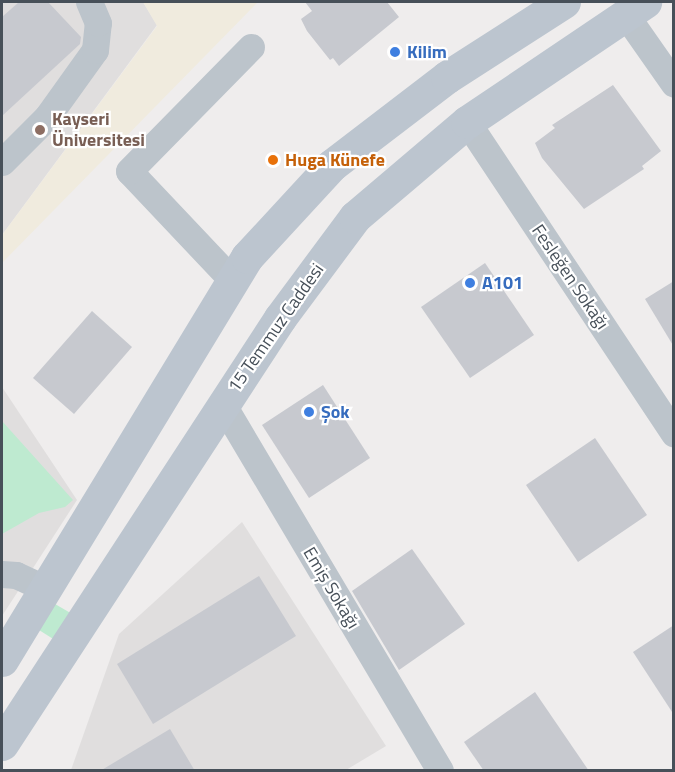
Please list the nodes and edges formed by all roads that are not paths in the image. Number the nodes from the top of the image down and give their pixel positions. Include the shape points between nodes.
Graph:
1 (89, 2) edge
2 (564, 2) edge
3 (635, 8) edge
4 (251, 47) dead end
5 (674, 84) edge
6 (467, 122) junction
7 (2, 162) edge
8 (233, 281) junction
9 (223, 405) junction
10 (674, 432) edge
11 (2, 574) edge
12 (44, 588) junction
13 (84, 613) junction
14 (7, 640) edge
15 (56, 657) junction
16 (2, 744) edge
17 (440, 771) edge

1 - 7 street via 98,23 95,50 47,117
2 - 8 main road via 447,78 332,165 247,257
3 - 5 street
3 - 6 main road, 15 Temmuz Caddesi
4 - 8 street via 129,171
6 - 9 main road, 15 Temmuz Caddesi via 355,217 280,318
6 - 10 street, Fesleğen Sokağı
8 - 12 main road
9 - 13 main road, 15 Temmuz Caddesi
9 - 17 street, Emiş Sokağı
11 - 12 street via 16,575
12 - 13 main road
12 - 14 main road
13 - 15 main road, 15 Temmuz Caddesi
14 - 15 main road
15 - 16 main road, 15 Temmuz Caddesi

